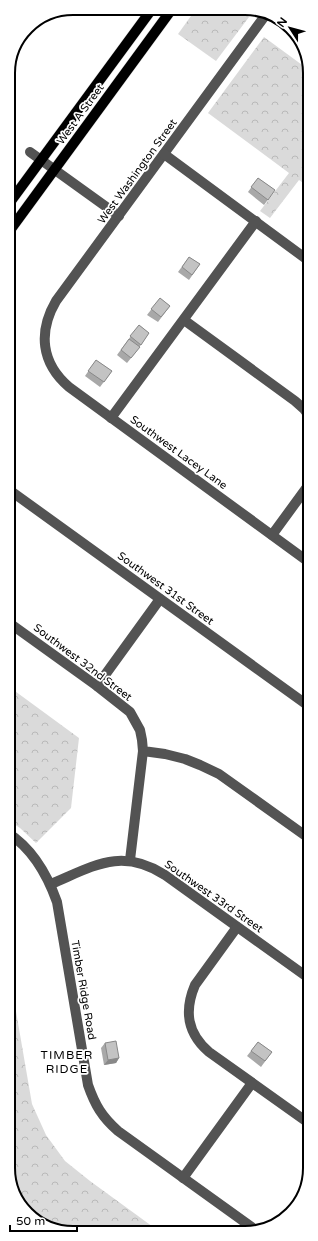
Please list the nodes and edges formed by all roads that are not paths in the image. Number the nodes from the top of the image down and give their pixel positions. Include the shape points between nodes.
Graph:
1 (148, 15) edge
2 (168, 15) edge
3 (264, 18) edge
4 (30, 152) dead end
5 (164, 154) junction
6 (41, 160) junction
7 (54, 170) junction
8 (15, 195) edge
9 (119, 216) junction
10 (256, 221) junction
11 (15, 223) edge
12 (303, 256) edge
13 (184, 320) junction
14 (46, 351) joint
15 (303, 408) edge
16 (112, 418) junction
17 (303, 493) edge
18 (15, 494) edge
19 (272, 535) junction
20 (303, 558) edge
21 (160, 599) junction
22 (15, 627) edge
23 (97, 686) junction
24 (303, 702) edge
25 (143, 751) junction
26 (303, 834) edge
27 (15, 838) edge
28 (130, 860) junction
29 (51, 884) junction
30 (237, 927) junction
31 (303, 974) edge
32 (252, 1083) junction
33 (303, 1119) edge
34 (183, 1178) junction
35 (250, 1226) edge

1 - 6 main road, West A Street
2 - 7 main road, West A Street
3 - 5 street, West Washington Street
4 - 6 street
5 - 9 street, West Washington Street
5 - 10 street
6 - 7 street
6 - 8 main road, West A Street
7 - 9 street
7 - 11 main road, West A Street
9 - 14 street, West Washington Street via 50,311 44,335
10 - 12 street
10 - 13 street
13 - 15 street
13 - 16 street
14 - 16 street, Southwest Lacey Lane via 52,368 64,382
16 - 19 street, Southwest Lacey Lane
17 - 19 street
18 - 21 street, Southwest 31st Street
19 - 20 street, Southwest Lacey Lane
21 - 23 street
21 - 24 street, Southwest 31st Street
22 - 23 street, Southwest 32nd Street
23 - 25 street, Southwest 32nd Street via 130,712 140,730
25 - 26 street via 185,759 218,774
25 - 28 street, Southwest 32nd Street
27 - 29 street, Timber Ridge Road via 33,855
28 - 29 street, Southwest 33rd Street via 101,863
28 - 30 street, Southwest 33rd Street via 154,868
29 - 34 street, Timber Ridge Road via 57,902 92,1097 102,1115 118,1131
30 - 31 street, Southwest 33rd Street
30 - 32 street via 195,985 190,1001 189,1018 196,1038 203,1046
32 - 33 street
32 - 34 street
34 - 35 street, Timber Ridge Road

